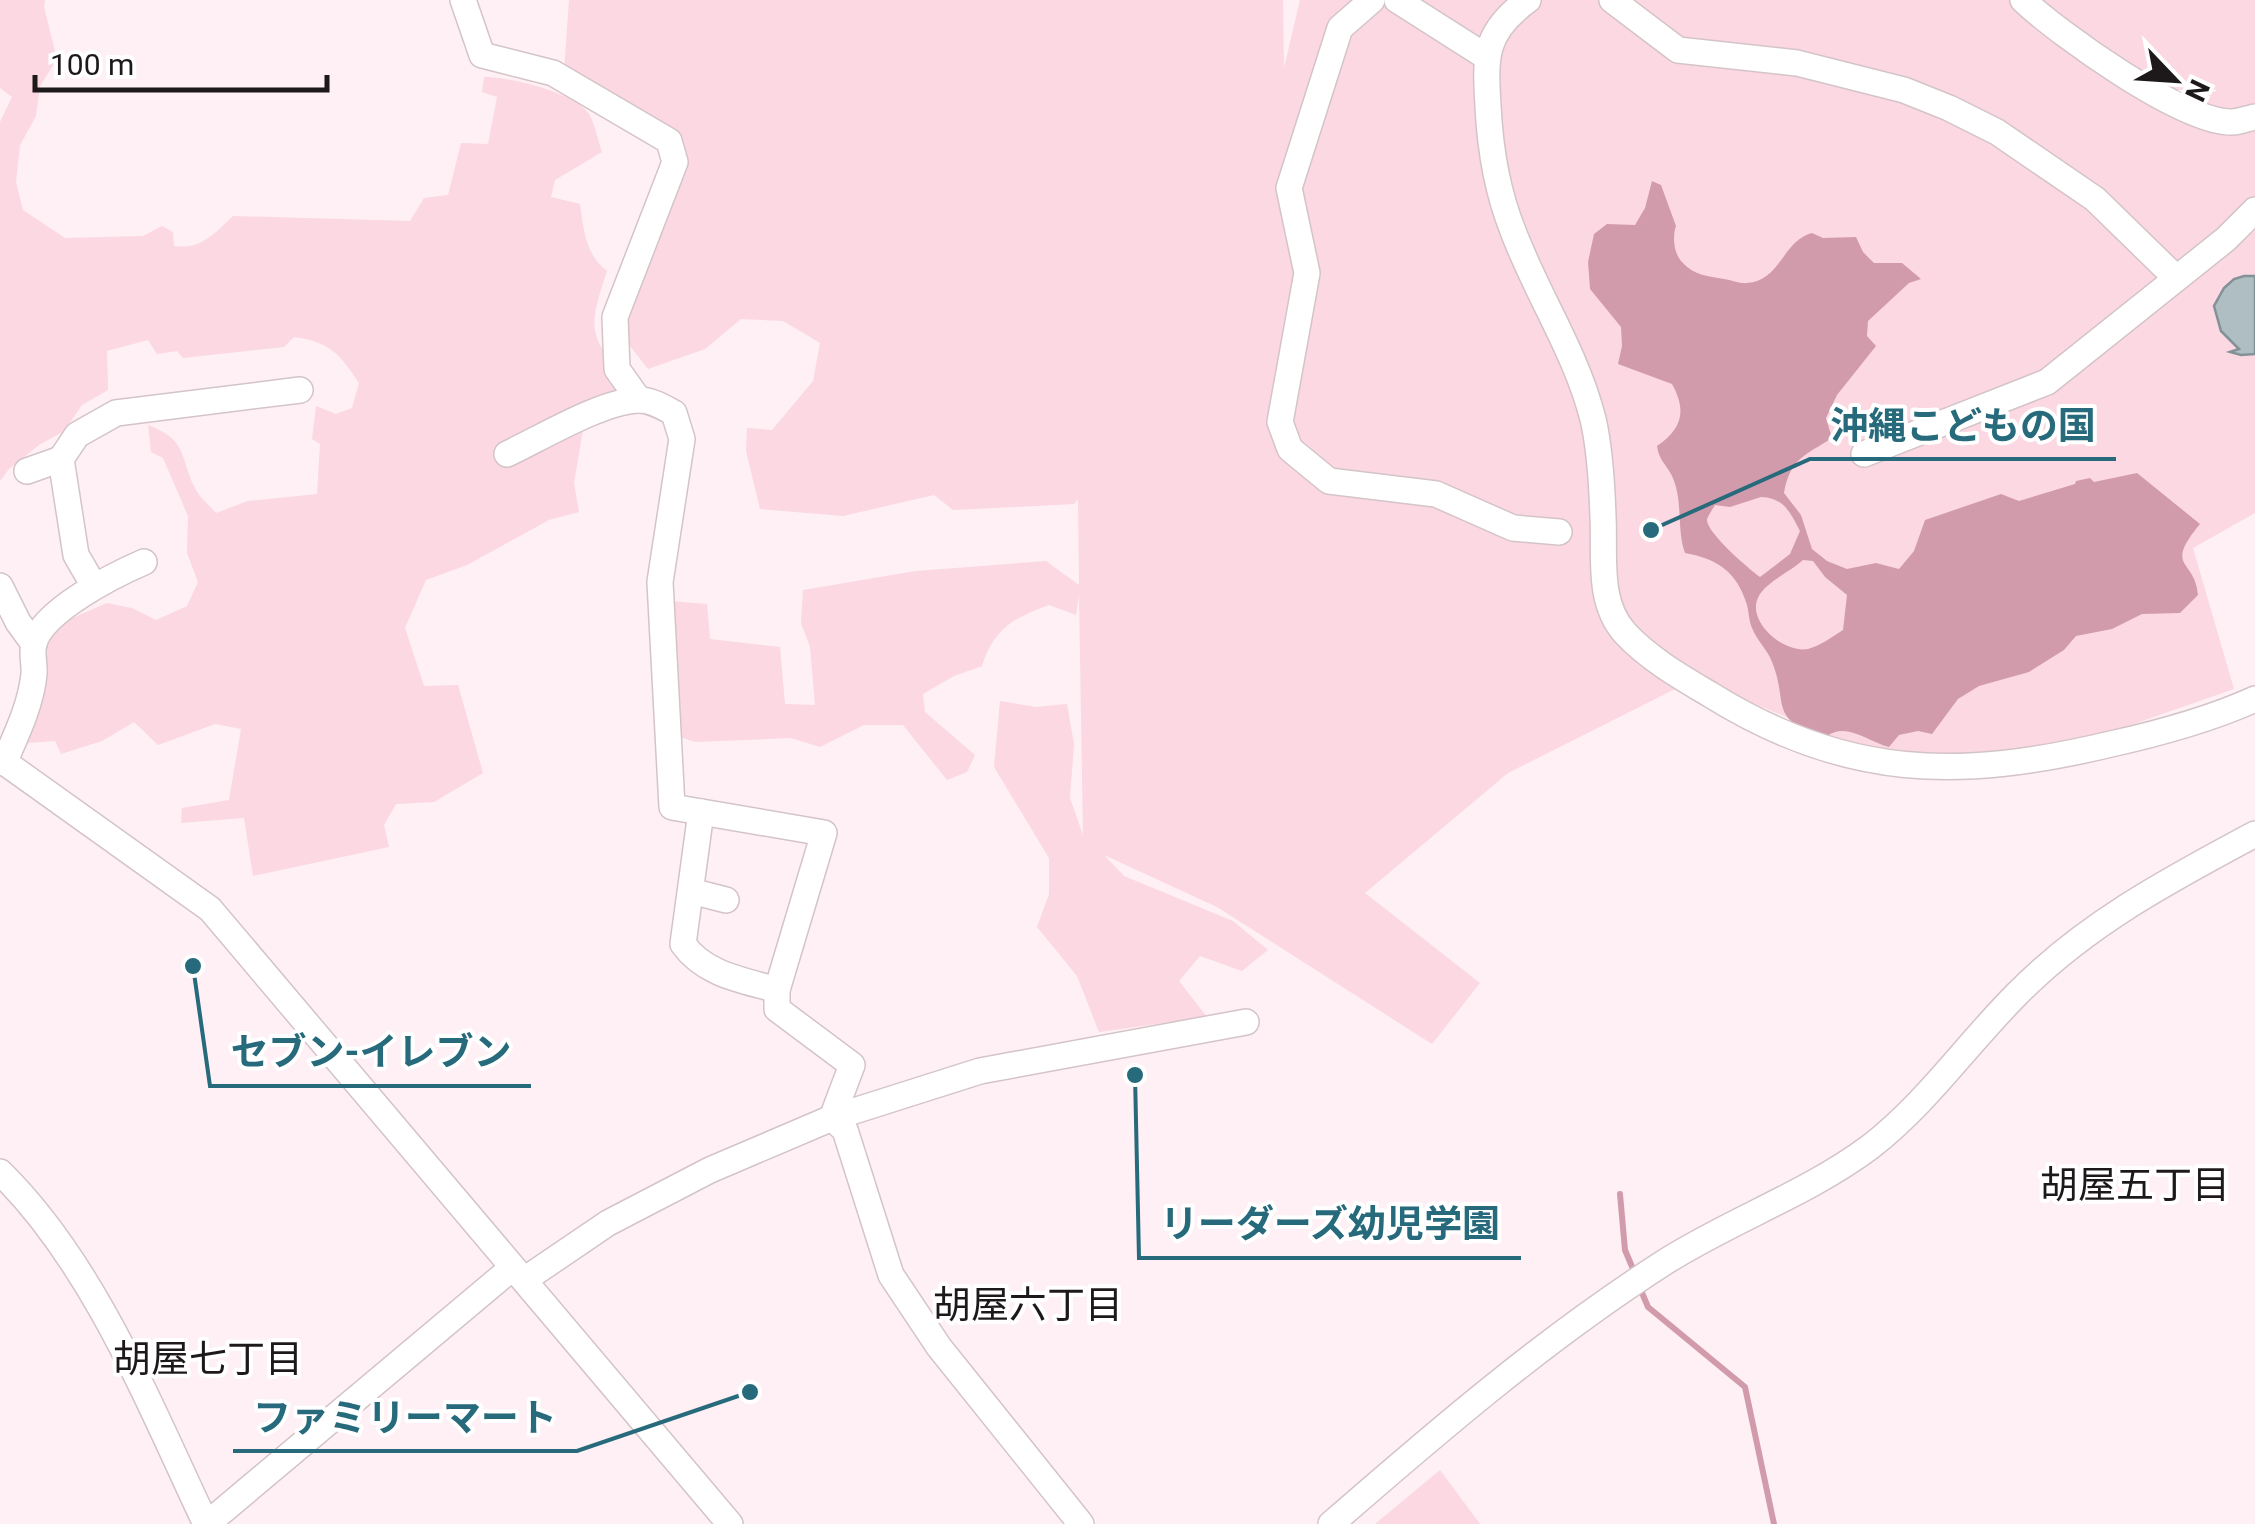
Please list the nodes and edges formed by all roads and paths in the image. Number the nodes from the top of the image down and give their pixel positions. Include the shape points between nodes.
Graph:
1 (463, 0) edge
2 (1372, 0) edge
3 (1397, 0) edge
4 (1528, 0) edge
5 (1612, 0) edge
6 (2023, 0) edge
7 (1485, 56) junction
8 (2255, 116) edge
9 (2253, 217) edge
10 (2175, 277) junction
11 (300, 390) dead end
12 (638, 400) junction
13 (507, 454) dead end
14 (1864, 454) dead end
15 (61, 458) junction
16 (27, 470) dead end
17 (1559, 532) dead end
18 (144, 562) dead end
19 (0, 586) edge
20 (94, 586) junction
21 (34, 644) junction
22 (2255, 700) edge
23 (2, 761) edge
24 (701, 812) junction
25 (2255, 834) edge
26 (690, 891) junction
27 (726, 900) dead end
28 (777, 990) junction
29 (1246, 1022) dead end
30 (832, 1118) junction
31 (0, 1172) edge
32 (518, 1274) junction
33 (207, 1524) edge
34 (730, 1524) edge
35 (1081, 1524) edge
36 (1331, 1524) edge

1 - 12 street via 482,56 553,73 668,141 675,162 614,317 617,369
2 - 17 street via 1340,28 1289,188 1307,273 1280,422 1290,449 1328,481 1436,494 1513,528
3 - 7 street
4 - 7 street via 1503,23
5 - 10 street via 1678,50 1797,63 1949,108 2095,198
6 - 8 street via 2082,49 2174,103 2231,122
7 - 22 street via 1499,190 1593,421 1605,590 1625,632 1664,667 1796,739 1909,767 2039,761 2146,736
9 - 10 street
10 - 14 street via 2047,382
11 - 15 street via 116,413 77,435
12 - 13 street via 605,408
12 - 24 street via 674,413 682,440 660,582 672,806
15 - 16 street
15 - 20 street via 76,554
18 - 20 street
19 - 21 street
20 - 21 street via 47,623
21 - 23 street via 22,720
23 - 32 street via 210,909
24 - 26 street
24 - 28 street via 824,833
25 - 36 street via 2076,940 1889,1132 1849,1162 1626,1288 1523,1361
26 - 27 street
26 - 28 street via 683,944 693,958 719,974
28 - 30 street via 777,1009 852,1065
29 - 30 street via 980,1070
30 - 32 street via 710,1170
30 - 35 street via 845,1130 892,1275 939,1348
31 - 33 street via 30,1201 92,1295
32 - 33 street
32 - 34 street

